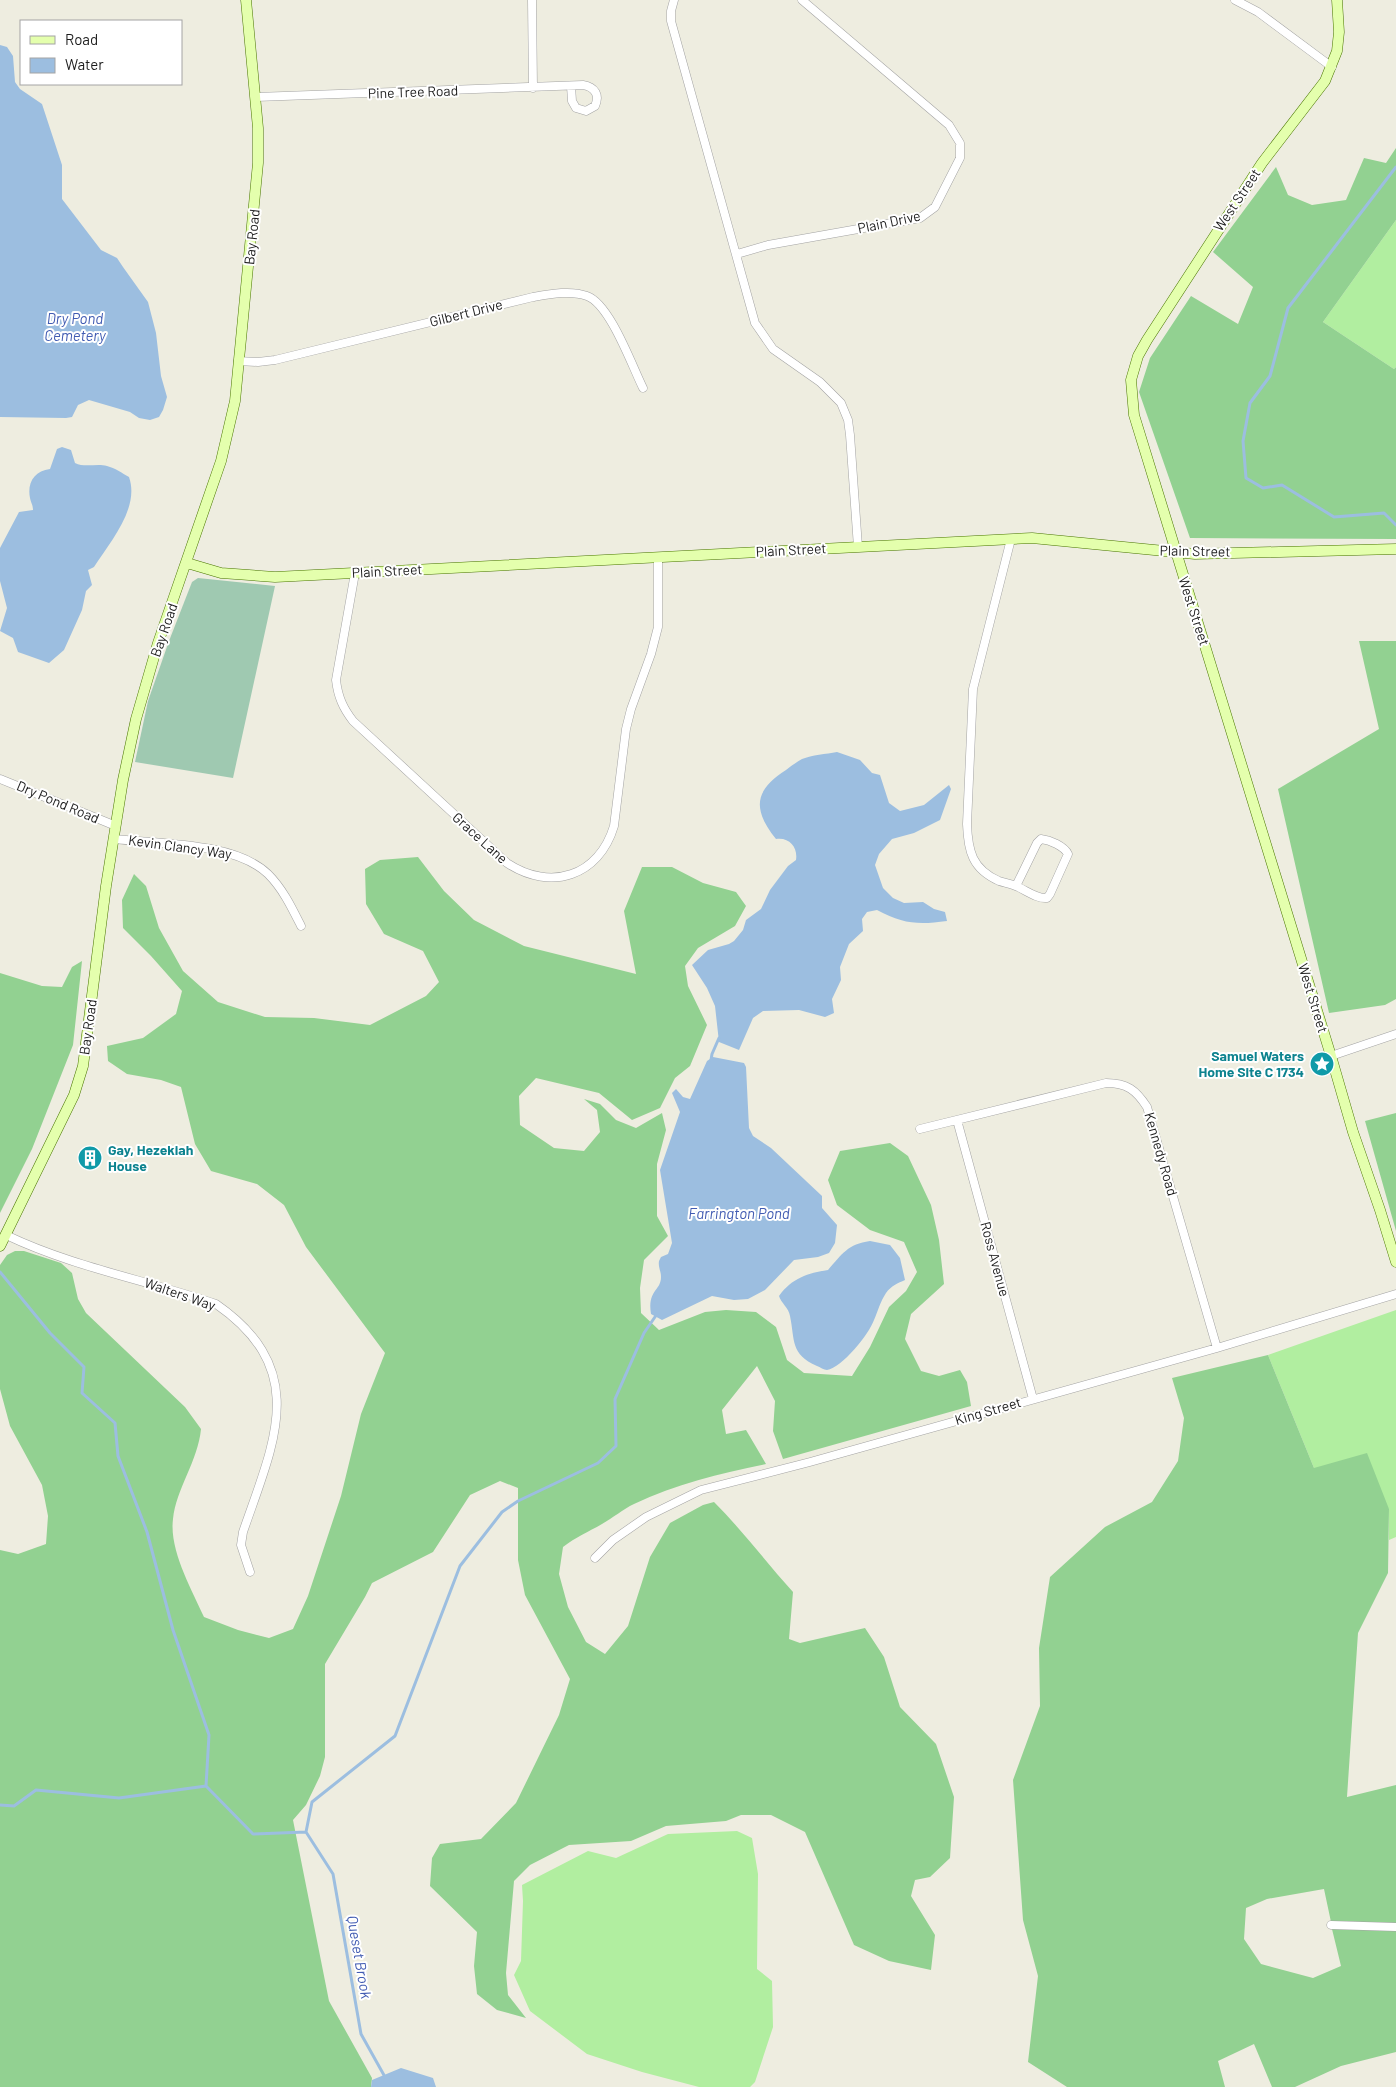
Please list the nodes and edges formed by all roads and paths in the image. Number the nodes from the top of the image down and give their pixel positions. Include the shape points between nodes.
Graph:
1 (246, 0) edge
2 (532, 0) edge
3 (674, 0) edge
4 (802, 0) edge
5 (1235, 0) edge
6 (1337, 0) edge
7 (1332, 67) junction
8 (571, 86) dead end
9 (533, 88) junction
10 (256, 98) junction
11 (737, 254) junction
12 (238, 361) junction
13 (643, 388) dead end
14 (1011, 539) junction
15 (858, 547) junction
16 (1396, 549) edge
17 (1176, 553) junction
18 (658, 557) junction
19 (187, 563) junction
20 (355, 573) junction
21 (0, 779) edge
22 (116, 826) junction
23 (114, 839) junction
24 (1016, 886) junction
25 (301, 926) dead end
26 (1396, 1034) edge
27 (1331, 1056) junction
28 (957, 1120) junction
29 (920, 1129) dead end
30 (6, 1235) junction
31 (0, 1246) edge
32 (1396, 1262) edge
33 (1396, 1294) edge
34 (1217, 1348) junction
35 (1033, 1399) junction
36 (595, 1558) dead end
37 (250, 1572) dead end
38 (1331, 1925) dead end
39 (1396, 1927) edge

1 - 10 street, Bay Road
2 - 9 street
3 - 11 street via 671,21
4 - 11 street, Plain Drive via 950,125 962,153 935,207 920,218 768,245
5 - 7 street via 1258,12
6 - 7 street, West Street via 1337,51
7 - 17 street, West Street via 1212,237 1147,340 1134,368 1131,392 1134,415
8 - 9 street, Pine Tree Road
9 - 10 street, Pine Tree Road
10 - 12 street, Bay Road via 258,172
11 - 15 street via 750,310 766,341 828,388 845,411 850,435
12 - 13 street, Gilbert Drive via 275,360 551,293 577,294 599,303 610,318
12 - 19 street, Bay Road via 235,401 221,461
14 - 15 street, Plain Street
14 - 17 street, Plain Street via 1050,538
14 - 24 street via 973,689 967,824 973,859 995,879
15 - 18 street, Plain Street
16 - 17 street, Plain Street
17 - 27 street, West Street
18 - 20 street, Plain Street
18 - 20 street, Grace Lane via 658,627 629,716 611,837 602,853 589,865 567,876 554,878 530,875 507,863 353,721 343,708 336,680
19 - 20 street, Plain Street via 222,573 261,577
19 - 22 street, Bay Road via 142,695
21 - 22 street, Dry Pond Road
22 - 23 street, Bay Road
23 - 25 street, Kevin Clancy Way via 221,850 246,859 276,883
23 - 30 street, Bay Road via 83,1066 74,1095
24 - 24 street via 1039,841 1046,840 1067,851 1068,857 1047,898
26 - 27 street
27 - 32 street, West Street
28 - 29 street, Kennedy Road
28 - 34 street, Kennedy Road via 1106,1083 1120,1083 1141,1097 1147,1108
28 - 35 street, Ross Avenue
30 - 31 street, Bay Road
30 - 37 street, Walters Way via 69,1260 216,1304 251,1333 266,1356 275,1381 277,1423 243,1532 241,1545
33 - 34 street, King Street
34 - 35 street, King Street
35 - 36 street, King Street via 701,1490 646,1517 613,1540
38 - 39 street

